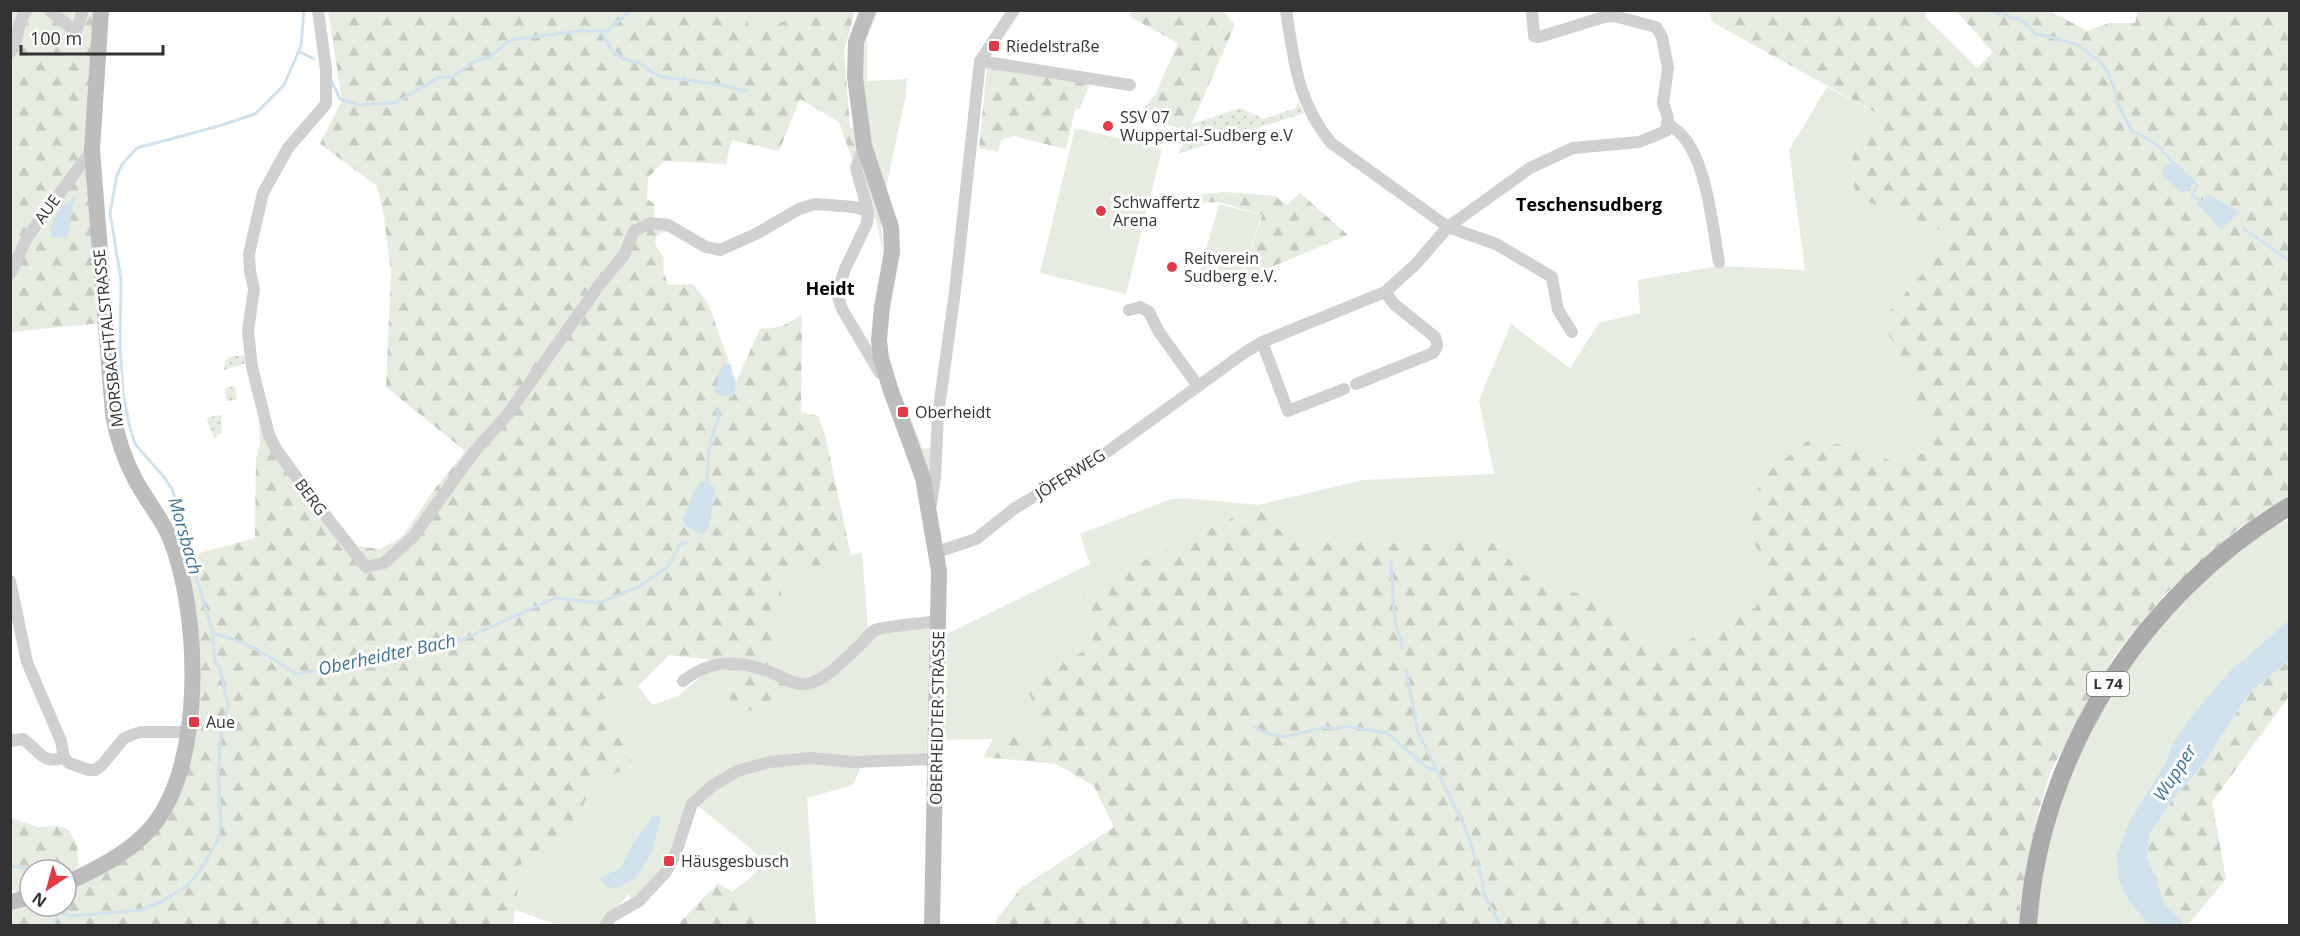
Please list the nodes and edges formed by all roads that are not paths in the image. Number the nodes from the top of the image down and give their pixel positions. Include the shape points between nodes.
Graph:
1 (27, 10) edge
2 (49, 10) edge
3 (84, 10) edge
4 (101, 10) edge
5 (318, 10) edge
6 (868, 10) edge
7 (1014, 10) edge
8 (1286, 10) edge
9 (1532, 10) edge
10 (10, 52) edge
11 (980, 61) junction
12 (1130, 86) dead end
13 (1668, 125) junction
14 (864, 146) junction
15 (92, 150) junction
16 (868, 211) junction
17 (1448, 227) junction
18 (1719, 262) dead end
19 (10, 273) edge
20 (1385, 292) junction
21 (1129, 310) dead end
22 (1572, 332) dead end
23 (1262, 342) junction
24 (1198, 386) junction
25 (890, 388) junction
26 (2289, 506) edge
27 (930, 512) junction
28 (937, 552) junction
29 (10, 581) edge
30 (939, 621) junction
31 (683, 681) dead end
32 (188, 732) junction
33 (10, 741) edge
34 (64, 758) junction
35 (936, 759) junction
36 (78, 876) edge
37 (605, 926) edge
38 (932, 926) edge
39 (2028, 926) edge

1 - 10 street via 21,16 15,46
2 - 3 street via 74,30
4 - 15 main road, MORSBACHTALSTRASSE
5 - 16 street, BERG via 326,104 288,148 263,193 249,254 254,289 248,331 254,378 269,435 310,497 366,567 384,563 413,537 624,255 634,231 651,223 668,225 706,247 720,250 807,206
6 - 14 main road via 860,28 855,60 856,99
7 - 11 street
8 - 17 street via 1300,91 1317,127 1330,143
9 - 13 street via 1536,37 1614,16 1656,27 1668,68 1663,103
11 - 12 street
11 - 27 street
13 - 17 street via 1666,131 1639,142 1573,148 1530,168
13 - 18 street via 1679,129 1699,163
14 - 16 street via 856,168
14 - 25 main road via 891,227 892,252 879,340
15 - 19 street, AUE via 28,236
15 - 32 main road, MORSBACHTALSTRASSE via 115,426 123,454 170,537 180,568 192,657
16 - 25 street via 867,223 837,293 842,309
17 - 20 street, JÖFERWEG via 1416,265
17 - 22 street via 1496,244 1552,277 1558,310
20 - 23 street, JÖFERWEG
20 - 23 street via 1435,337 1438,343 1433,353 1288,411
21 - 24 street via 1140,308 1149,312
23 - 24 street, JÖFERWEG
24 - 28 street, JÖFERWEG via 1096,459 1015,508 976,539
25 - 27 main road via 919,466
26 - 39 main road, L 74 via 2200,574 2156,620 2109,682 2076,742 2050,806 2036,862
27 - 28 main road, OBERHEIDTER STRASSE
28 - 30 main road, OBERHEIDTER STRASSE
29 - 34 street via 27,662 61,741
30 - 31 street via 875,630 830,672 805,684 760,668 731,663 711,664
30 - 35 main road, OBERHEIDTER STRASSE
32 - 34 street via 140,732 124,738 95,770
32 - 36 main road, MORSBACHTALSTRASSE via 173,790 150,829 114,857
33 - 34 street via 23,739 45,759
35 - 37 street via 854,762 810,758 769,762 737,771 692,804 666,872 639,902 611,917
35 - 38 main road, OBERHEIDTER STRASSE

